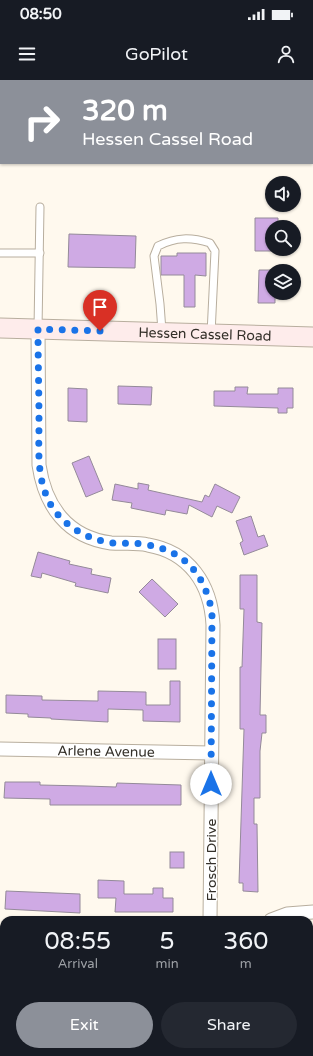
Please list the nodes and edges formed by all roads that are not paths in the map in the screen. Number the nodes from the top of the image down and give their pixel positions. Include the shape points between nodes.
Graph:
1 (40, 207) dead end
2 (0, 253) edge
3 (40, 254) junction
4 (0, 328) edge
5 (38, 329) junction
6 (162, 332) junction
7 (211, 334) junction
8 (313, 337) edge
9 (0, 749) edge
10 (211, 754) junction
11 (313, 912) edge
12 (210, 916) edge
13 (282, 916) edge

1 - 3 lane
2 - 3 lane
3 - 5 lane
4 - 5 main road, Hessen Cassel Road
5 - 6 main road, Hessen Cassel Road
5 - 10 street, Frosch Drive via 39,465 44,492 53,509 70,526 91,538 111,543 150,545 171,552 191,566 205,587 210,600 212,618
6 - 7 main road, Hessen Cassel Road
6 - 7 lane via 154,256 158,246 171,239 198,239 210,243 215,251
7 - 8 main road, Hessen Cassel Road
9 - 10 street, Arlene Avenue
10 - 12 street, Frosch Drive
11 - 13 street

